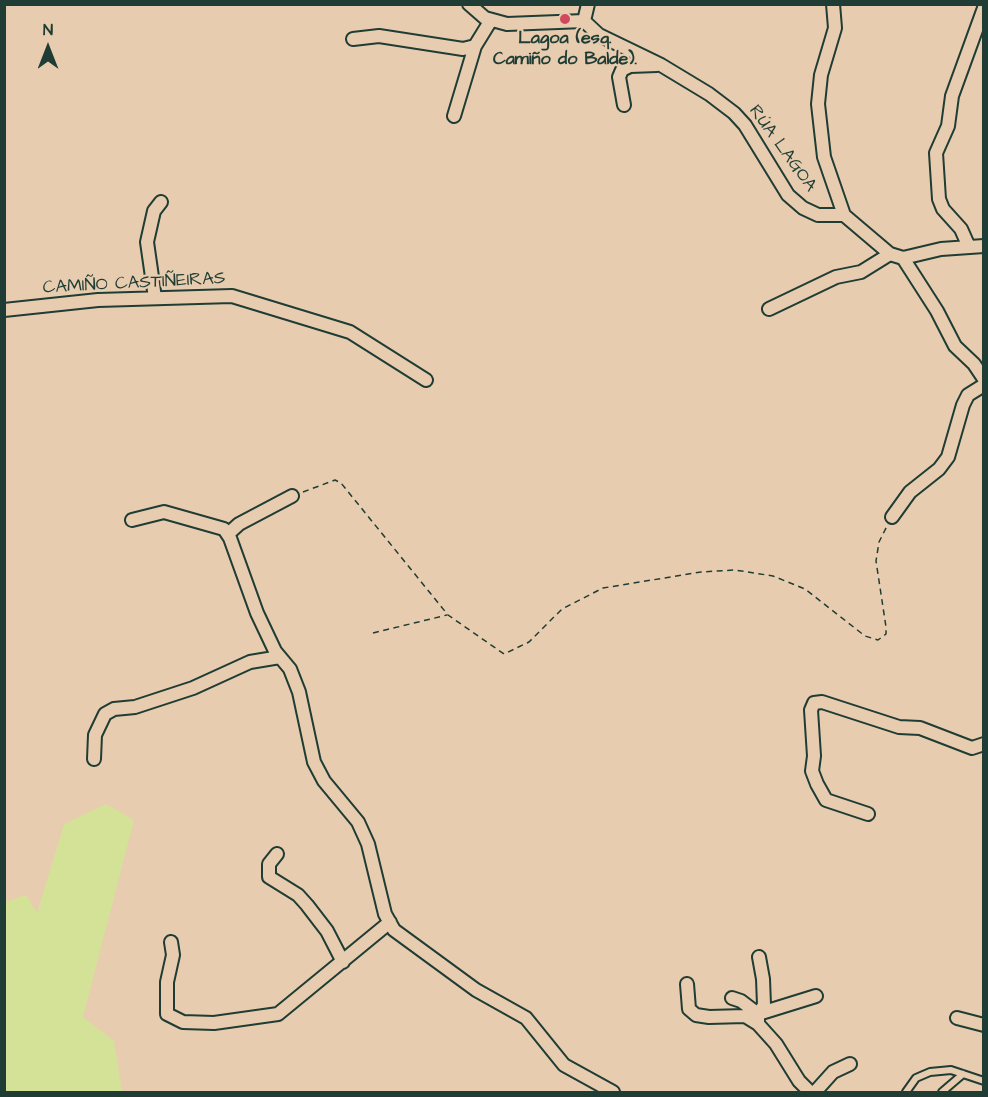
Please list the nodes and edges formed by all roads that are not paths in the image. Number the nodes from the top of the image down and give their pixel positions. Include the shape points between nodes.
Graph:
1 (469, 4) edge
2 (588, 4) edge
3 (833, 4) edge
4 (984, 8) edge
5 (490, 20) junction
6 (584, 21) junction
7 (353, 39) dead end
8 (475, 46) junction
9 (661, 65) junction
10 (624, 105) dead end
11 (454, 116) dead end
12 (161, 202) dead end
13 (844, 215) junction
14 (984, 246) edge
15 (969, 247) junction
16 (890, 254) junction
17 (903, 258) junction
18 (154, 298) junction
19 (770, 309) dead end
20 (4, 310) edge
21 (984, 379) edge
22 (426, 380) dead end
23 (984, 385) edge
24 (292, 496) road end
25 (892, 517) road end
26 (132, 520) dead end
27 (228, 534) junction
28 (280, 657) junction
29 (984, 744) edge
30 (94, 759) dead end
31 (868, 814) dead end
32 (277, 854) dead end
33 (390, 922) junction
34 (171, 942) dead end
35 (759, 957) dead end
36 (344, 962) junction
37 (687, 984) dead end
38 (816, 996) dead end
39 (732, 998) dead end
40 (957, 1018) dead end
41 (758, 1019) junction
42 (984, 1025) edge
43 (850, 1064) dead end
44 (963, 1074) junction
45 (984, 1081) edge
46 (613, 1092) edge
47 (810, 1092) edge
48 (815, 1092) edge
49 (906, 1092) edge
50 (942, 1092) edge

1 - 5 street
2 - 6 street
3 - 13 street via 835,28 821,75 818,104 824,157
4 - 15 street via 936,153 939,199
5 - 6 street via 507,24
5 - 8 street
6 - 9 street, RÚA LAGOA via 599,35
7 - 8 street via 379,36 463,49
8 - 11 street
9 - 10 street via 622,70 619,76
9 - 13 street, RÚA LAGOA via 734,113 788,195 802,208 818,215
12 - 18 street via 154,211 147,242
13 - 16 street
14 - 15 street
15 - 17 street
16 - 17 street
16 - 19 street via 861,272 836,278
17 - 21 street via 955,346
18 - 20 street, CAMIÑO CASTIÑEIRAS
18 - 22 street, CAMIÑO CASTIÑEIRAS via 232,296 350,332
23 - 25 street via 968,395 948,457 910,492
24 - 27 street
26 - 27 street via 164,512 213,525
27 - 28 street via 257,613
28 - 30 street via 250,662 193,688 135,707 114,709 105,714 95,735
28 - 33 street via 290,669 299,692 314,762 324,781 358,822 368,844
29 - 31 street via 972,748 920,728 899,728 822,702 814,703 812,771 817,784 826,800
32 - 36 street via 268,864 269,877 307,905
33 - 36 street
33 - 46 street via 394,930 476,990 526,1018 564,1065
34 - 36 street via 173,955 165,1005 167,1014 183,1022 214,1023 278,1014
35 - 41 street via 764,1005
37 - 41 street via 689,1009 696,1015
38 - 41 street
39 - 41 street via 741,1000
40 - 42 street
41 - 47 street
43 - 48 street via 833,1072
44 - 45 lane
44 - 49 lane via 951,1070 922,1075 910,1083
44 - 50 lane

